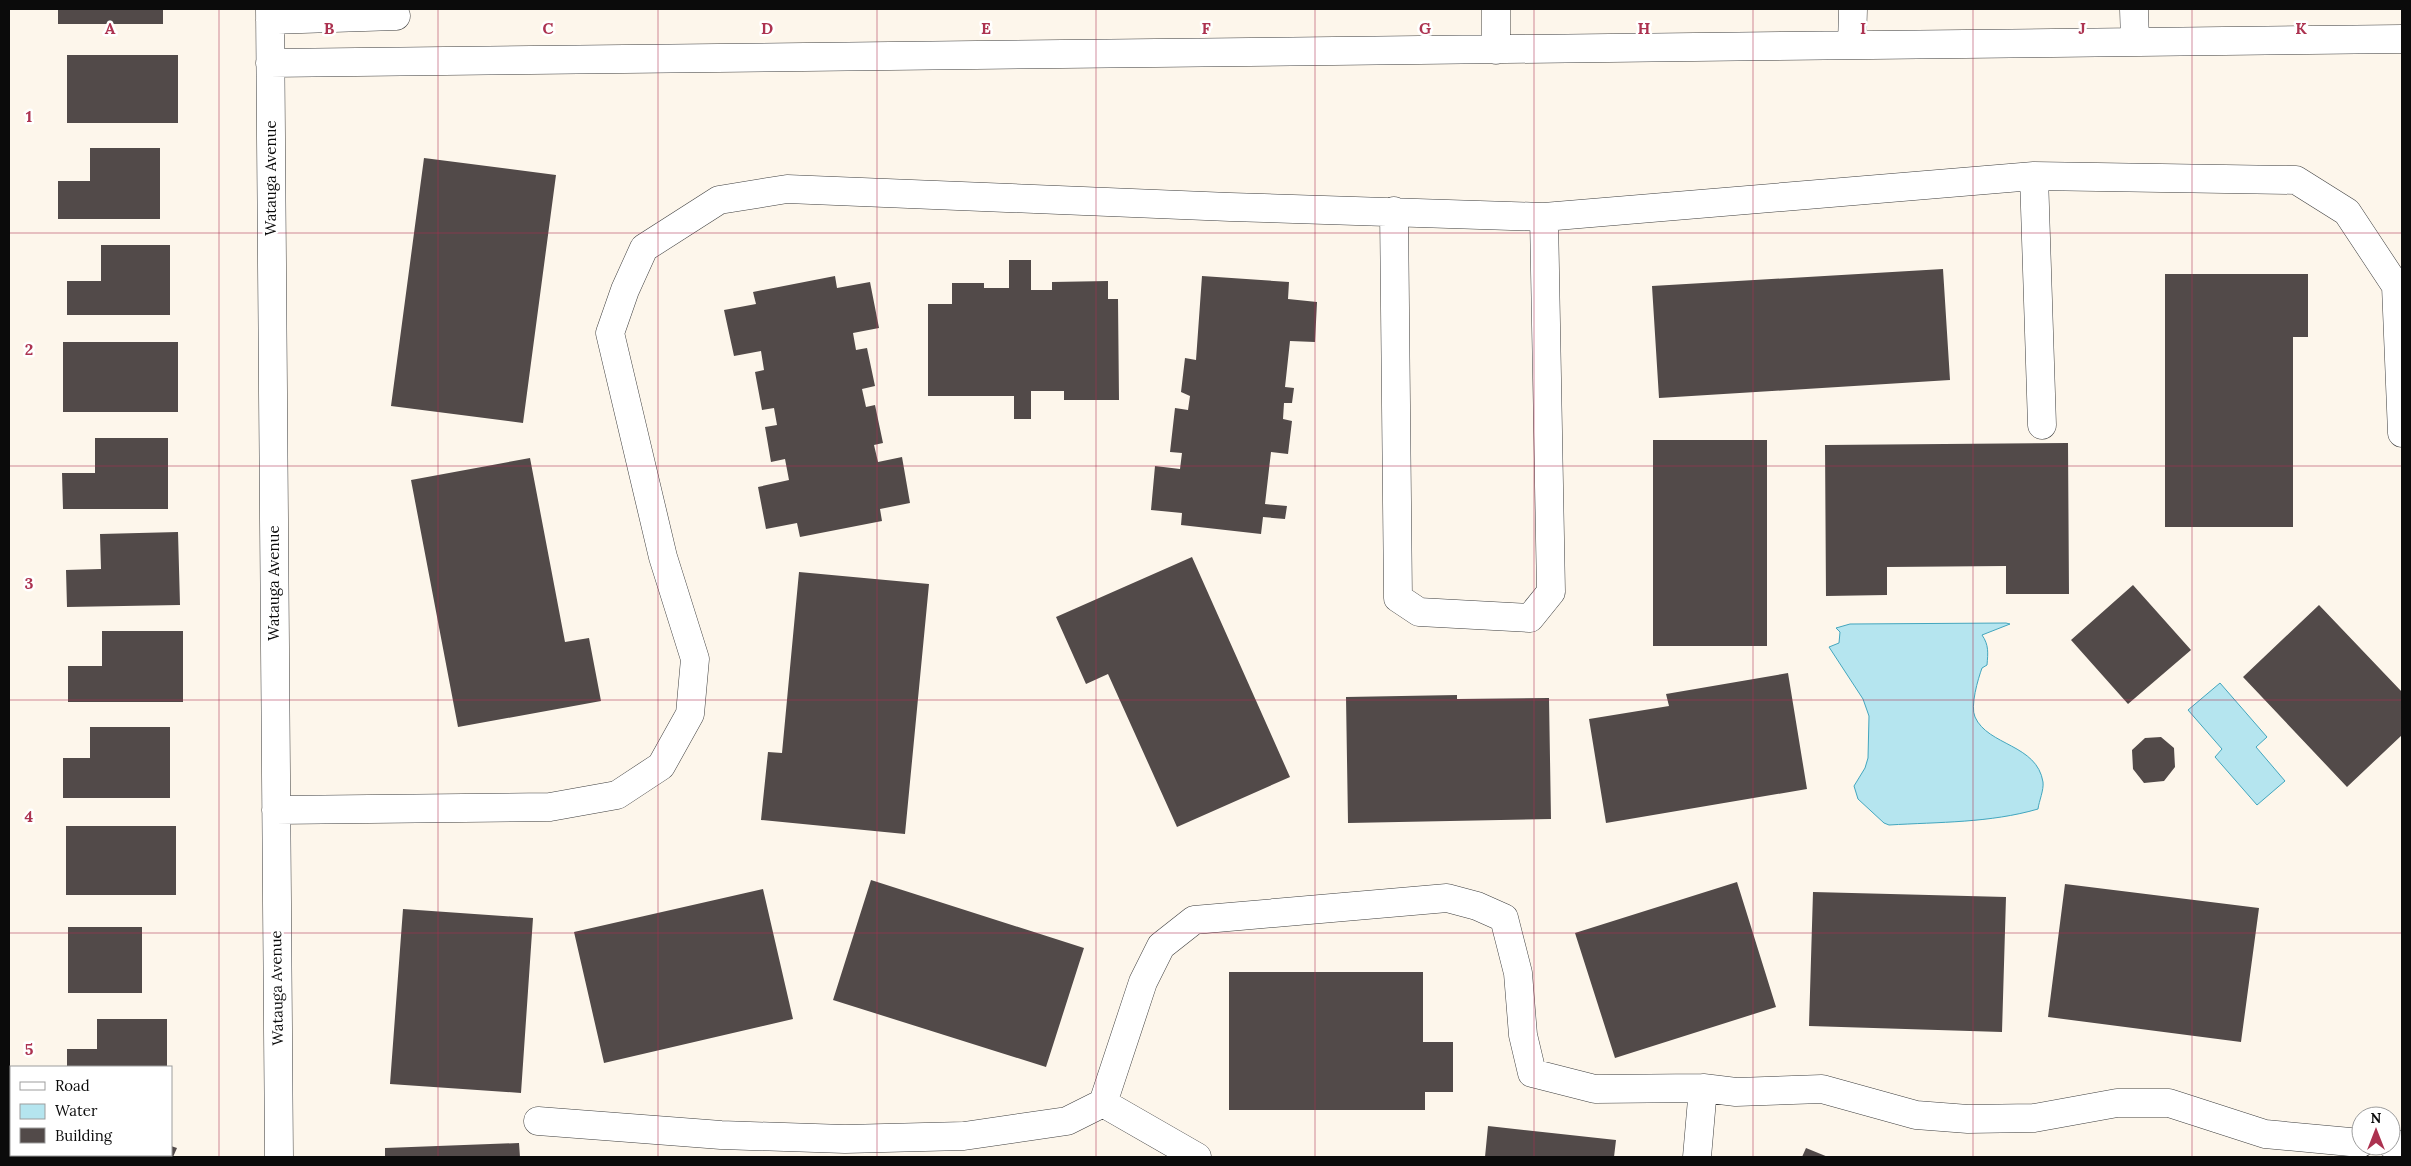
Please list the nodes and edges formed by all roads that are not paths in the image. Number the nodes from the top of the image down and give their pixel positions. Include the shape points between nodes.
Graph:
1 (1496, 9) edge
2 (1853, 9) edge
3 (2134, 9) edge
4 (396, 12) edge
5 (270, 14) edge
6 (2402, 39) edge
7 (2135, 42) junction
8 (1852, 46) junction
9 (1496, 50) junction
10 (398, 60) junction
11 (270, 63) junction
12 (2034, 176) junction
13 (1394, 211) junction
14 (1544, 217) junction
15 (2042, 425) dead end
16 (2402, 433) edge
17 (276, 810) junction
18 (1703, 1088) junction
19 (1103, 1104) junction
20 (538, 1121) dead end
21 (2351, 1142) edge
22 (964, 1147) edge
23 (279, 1157) edge
24 (1196, 1157) edge
25 (1697, 1157) edge

1 - 9 street
2 - 8 street
3 - 7 street
4 - 5 street
4 - 10 street
5 - 11 street, Watauga Avenue
6 - 7 street
7 - 8 street
8 - 9 street
9 - 10 street
10 - 11 street
11 - 17 street, Watauga Avenue
12 - 14 street
12 - 15 street
12 - 16 street via 2296,180 2347,212 2396,286
13 - 14 street
13 - 14 street via 1398,598 1419,612 1479,617 1530,618 1551,592
13 - 17 street via 788,189 719,200 644,248 624,290 610,333 663,557 695,659 690,714 661,766 617,795 550,807
17 - 23 street, Watauga Avenue
18 - 19 street via 1595,1090 1532,1073 1523,1035 1518,973 1504,918 1448,898 1194,920 1160,946 1142,982
18 - 21 street via 1736,1092 1822,1090 1916,1115 1968,1119 2034,1118 2117,1104 2169,1104 2265,1134
18 - 25 street
19 - 22 street via 1067,1121
19 - 24 street
20 - 22 street via 740,1136

